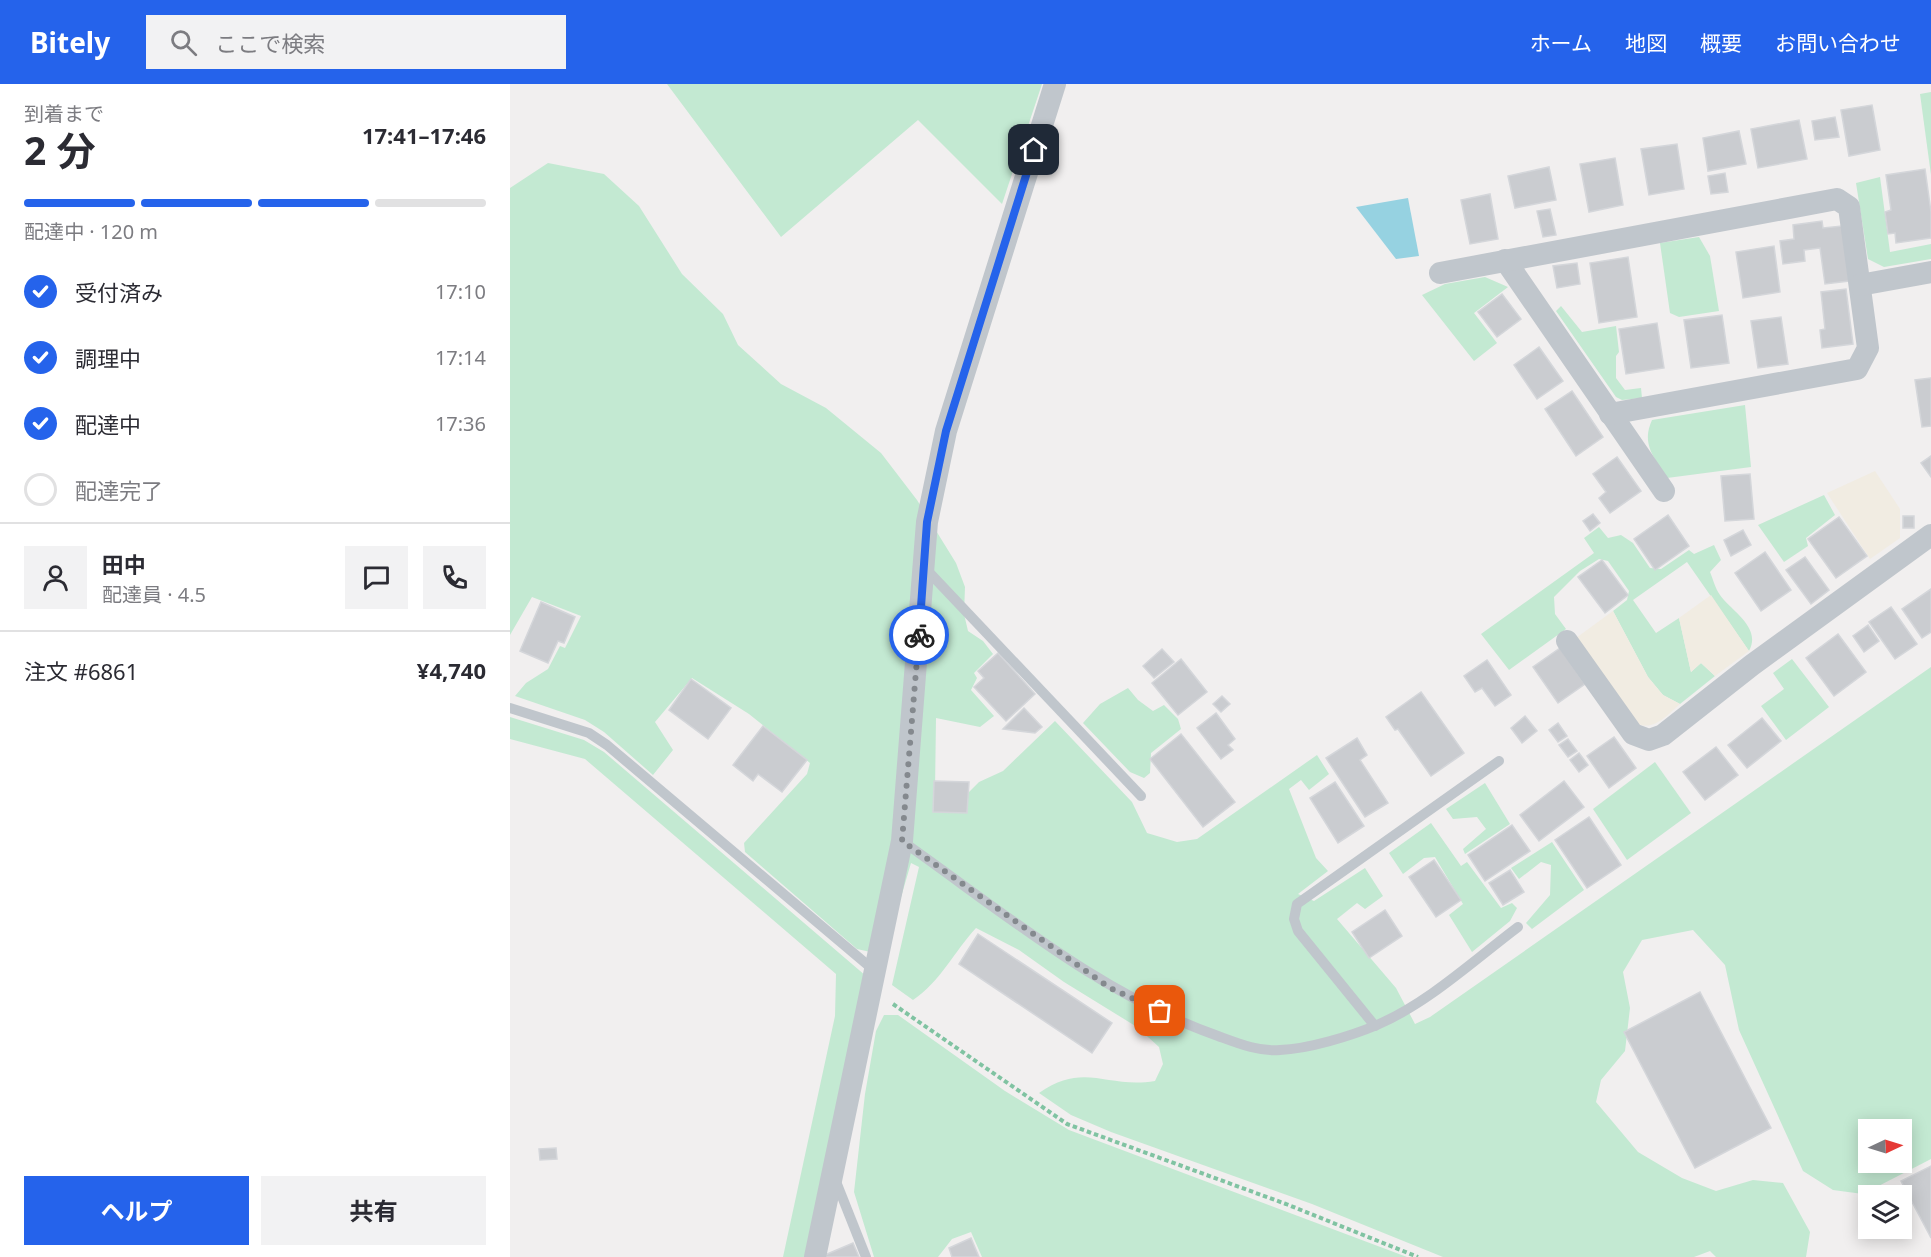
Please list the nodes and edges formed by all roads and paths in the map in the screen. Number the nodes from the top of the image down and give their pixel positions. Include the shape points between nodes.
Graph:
1 (1055, 84) edge
2 (1505, 260) junction
3 (1931, 272) edge
4 (1440, 273) dead end
5 (1860, 285) junction
6 (1610, 414) junction
7 (1664, 490) dead end
8 (1931, 535) edge
9 (924, 566) junction
10 (1567, 641) dead end
11 (510, 708) edge
12 (1499, 761) dead end
13 (1141, 796) dead end
14 (902, 841) junction
15 (1518, 927) dead end
16 (874, 982) junction
17 (1375, 1026) junction
18 (833, 1172) junction
19 (814, 1257) edge
20 (866, 1257) edge
21 (1418, 1257) edge

1 - 9 street via 946,431 927,522
2 - 4 street
2 - 5 street via 1837,199 1849,207
2 - 6 street
3 - 5 street
5 - 6 street via 1868,348 1857,369
6 - 7 street
8 - 10 street via 1663,735 1649,740 1633,734
9 - 13 lane
9 - 14 street
11 - 16 lane via 589,733 607,745
12 - 17 lane via 1297,904 1294,919 1298,931
14 - 16 street
14 - 17 lane via 1110,988 1200,1030 1246,1046 1279,1050
15 - 17 lane via 1406,1011
16 - 18 street
16 - 21 path via 918,1020 1067,1124
18 - 19 street
18 - 20 lane

